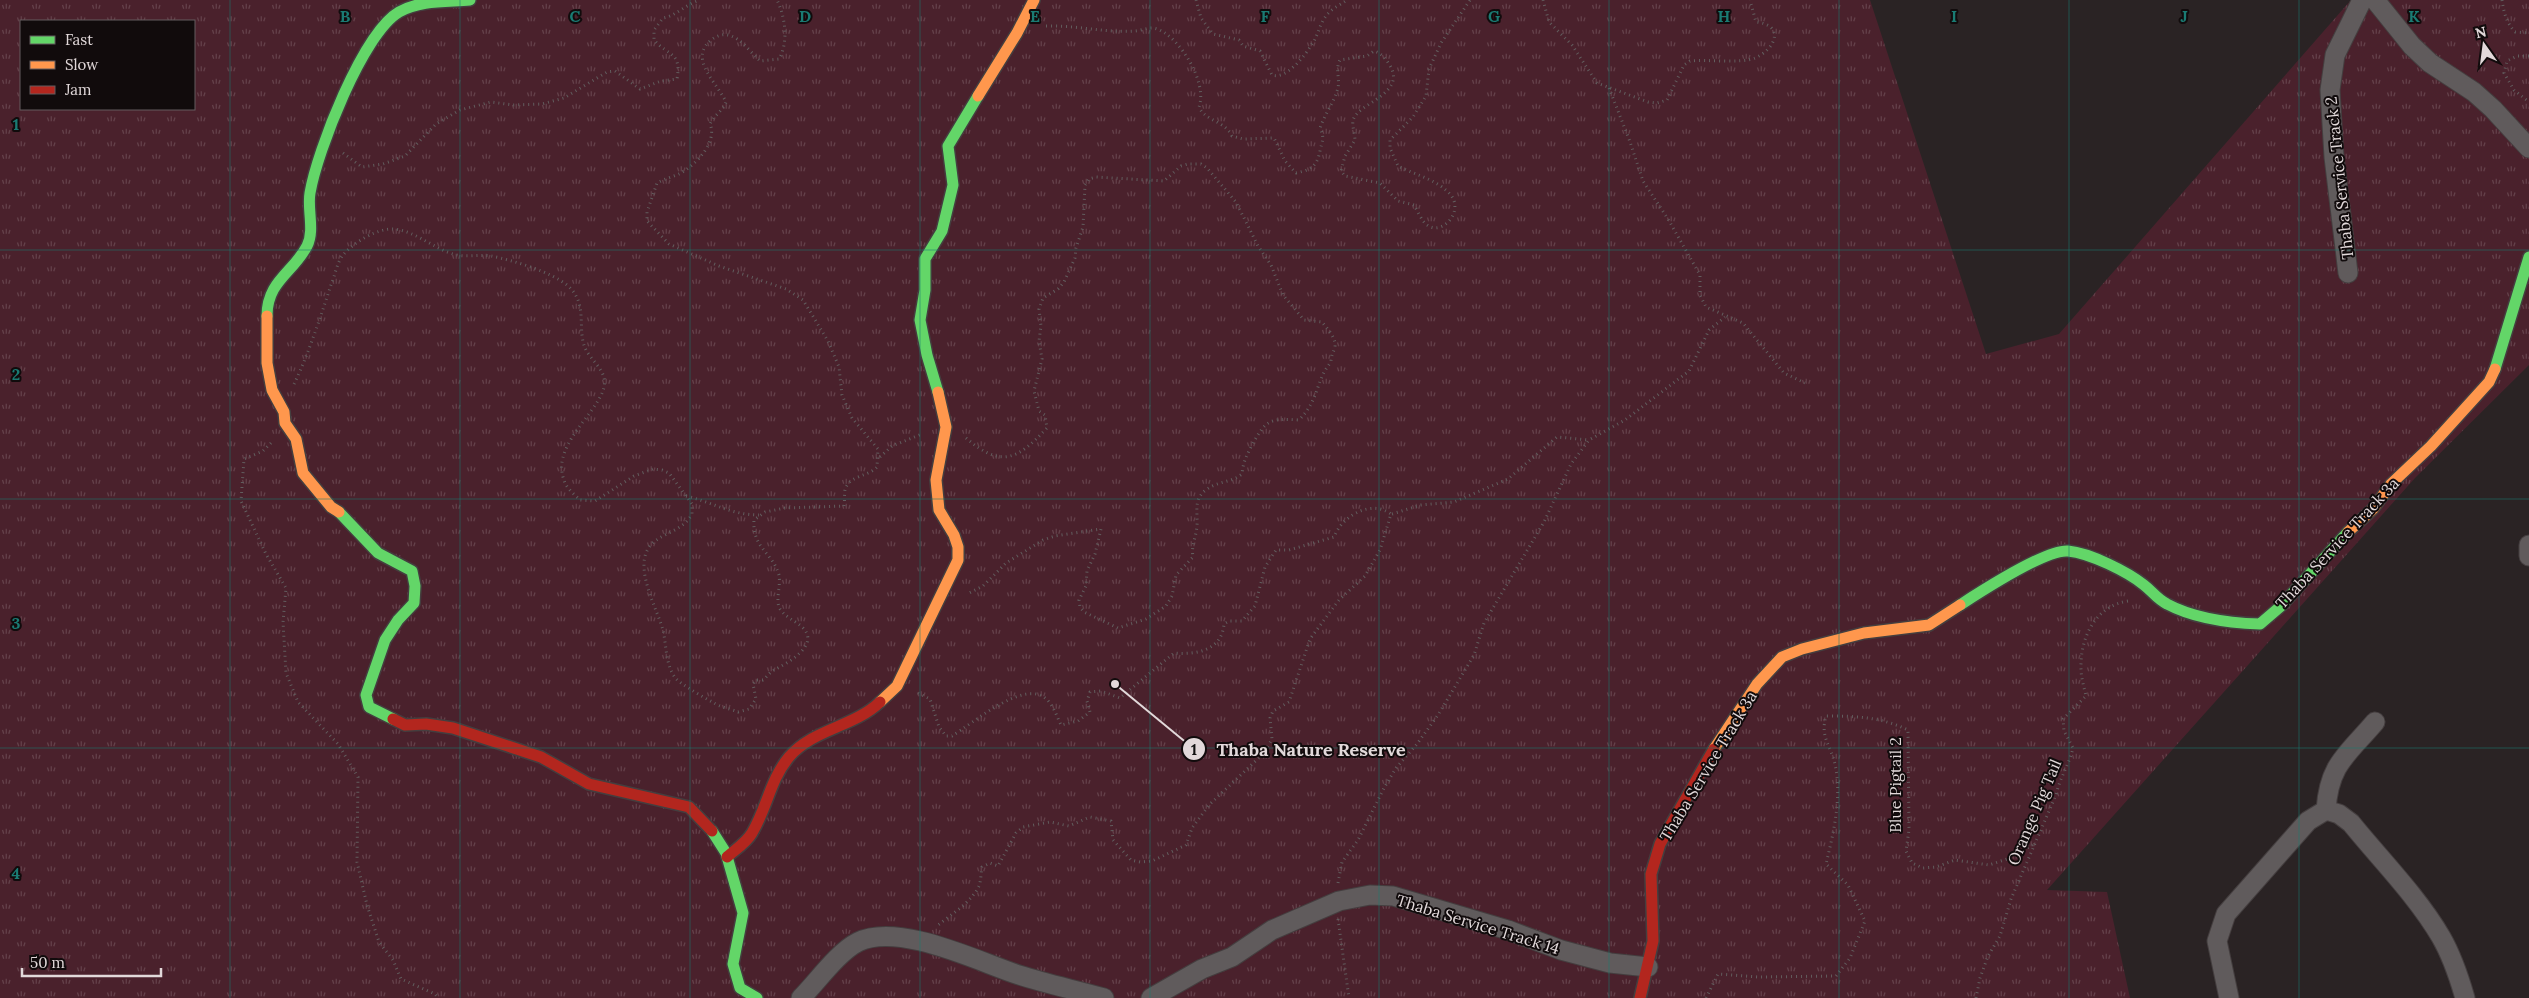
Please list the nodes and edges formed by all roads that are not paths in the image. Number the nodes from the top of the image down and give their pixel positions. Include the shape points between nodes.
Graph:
1 (470, 0) edge
2 (1034, 0) edge
3 (2362, 0) edge
4 (2375, 0) edge
5 (2529, 148) edge
6 (2529, 257) edge
7 (2348, 273) dead end
8 (2529, 545) edge
9 (2529, 556) edge
10 (2375, 722) dead end
11 (2326, 810) junction
12 (727, 857) junction
13 (1648, 967) junction
14 (757, 998) edge
15 (801, 998) edge
16 (1104, 998) edge
17 (1152, 998) edge
18 (1640, 998) edge
19 (2229, 998) edge
20 (2465, 998) edge

1 - 12 street via 413,6 393,15 378,30 345,90 328,128 316,167 307,210 310,237 307,246 271,291 267,308 267,363 272,390 296,439 303,473 378,553 412,571 414,603 385,640 366,695 369,708 405,725 453,728 515,748 541,757 589,784 689,807 718,837
2 - 12 street via 948,146 953,186 942,232 925,259 925,290 920,320 946,427 936,480 939,510 954,535 958,560 897,686 870,712 806,741 789,757 773,780 769,798 751,835
3 - 7 street, Thaba Service Track 2 via 2335,55 2330,90 2334,157
4 - 5 street via 2418,52 2493,109
6 - 13 street, Thaba Service Track 3a via 2501,354 2489,382 2431,446 2391,484 2373,509 2339,540 2281,606 2260,624 2203,617 2168,606 2130,574 2068,550 2007,575 1929,625 1864,633 1782,657 1757,684 1726,729 1660,844 1651,874 1653,940
8 - 9 street
10 - 11 street via 2334,769
11 - 19 street via 2308,821 2226,914 2217,940
11 - 20 street via 2351,823 2421,908 2442,937
12 - 14 street via 743,913 733,964 740,988
13 - 17 street, Thaba Service Track 14 via 1610,963 1393,896 1370,895 1339,901 1272,930 1232,957 1202,968
13 - 18 street, Thaba Service Track 3a
15 - 16 street via 829,966 858,942 878,938 912,940 945,947 1019,975

